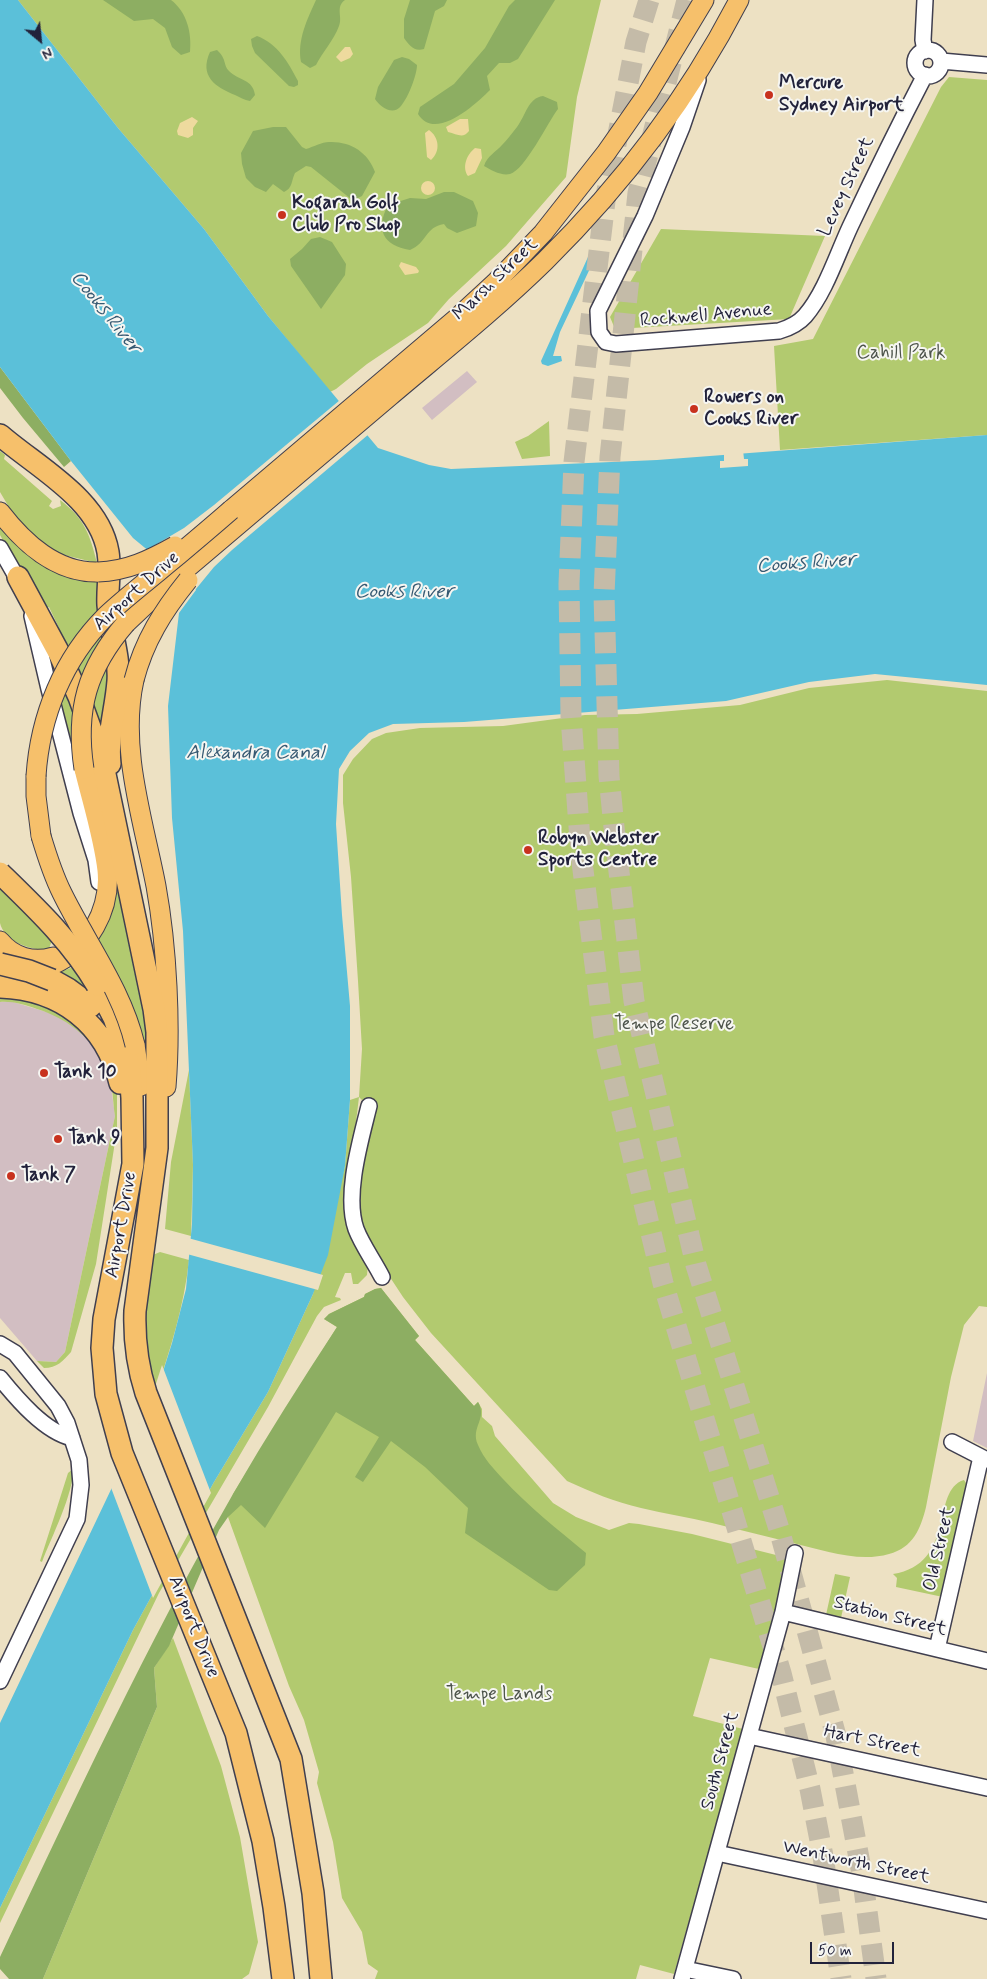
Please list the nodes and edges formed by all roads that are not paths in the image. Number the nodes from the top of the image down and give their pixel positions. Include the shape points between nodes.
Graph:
1 (739, 0) edge
2 (925, 0) edge
3 (703, 4) edge
4 (926, 51) junction
5 (941, 61) junction
6 (704, 62) junction
7 (987, 65) edge
8 (925, 75) junction
9 (805, 316) joint
10 (606, 342) joint
11 (401, 377) junction
12 (0, 434) edge
13 (0, 512) edge
14 (236, 516) junction
15 (0, 548) edge
16 (18, 577) junction
17 (0, 873) edge
18 (128, 883) junction
19 (95, 927) junction
20 (0, 941) edge
21 (0, 964) edge
22 (0, 972) edge
23 (47, 974) junction
24 (0, 978) edge
25 (0, 987) edge
26 (129, 1044) junction
27 (130, 1072) junction
28 (369, 1106) dead end
29 (157, 1148) junction
30 (133, 1164) junction
31 (116, 1257) junction
32 (382, 1277) dead end
33 (0, 1345) edge
34 (0, 1378) edge
35 (72, 1438) junction
36 (952, 1442) dead end
37 (984, 1458) edge
38 (795, 1553) dead end
39 (783, 1612) junction
40 (937, 1649) junction
41 (987, 1661) edge
42 (0, 1681) edge
43 (749, 1736) junction
44 (987, 1788) edge
45 (717, 1853) junction
46 (987, 1911) edge
47 (684, 1974) edge
48 (280, 1975) edge
49 (321, 1979) edge
50 (733, 1979) edge

1 - 6 main road, Marsh Street
2 - 4 street via 923,40
3 - 11 main road, Marsh Street via 612,146 543,233
4 - 5 street via 935,53
4 - 8 street via 917,56 916,63 917,69
5 - 7 street
5 - 8 street via 936,72
6 - 10 street, Marsh Street via 682,127 645,216 598,311 600,332
6 - 11 main road, Marsh Street via 662,124 599,205 519,285
8 - 9 street, Levey Street via 882,158 824,284
9 - 10 street, Rockwell Avenue via 778,331 616,344
11 - 14 main road, Marsh Street
12 - 18 highway via 83,502 106,542 108,606 118,670 109,756
13 - 14 main road, bridge via 27,543 45,556 74,569 98,572 125,569 154,558
14 - 19 main road, bridge via 126,623 106,648 91,677 82,709 81,735 84,769 107,870 105,900
14 - 26 main road, Airport Drive, bridge via 106,616 81,646 52,698 37,756 37,803 47,855 62,893 127,1017
14 - 29 main road, Airport Drive, bridge via 165,611 144,649 129,708 129,740 159,906 167,997 167,1077
15 - 16 street
16 - 18 highway via 54,644 88,720 102,760
16 - 19 street via 35,624 49,689 98,870
17 - 26 highway, bridge via 38,910 80,959
18 - 29 highway via 157,1032
19 - 20 main road via 64,952 45,959 17,955
19 - 23 main road via 86,941
21 - 23 highway, bridge
22 - 23 street
23 - 24 main road
23 - 27 highway via 100,1014 117,1036
25 - 31 highway via 41,993 66,1004 94,1029 114,1061 121,1086 123,1112
26 - 27 highway
26 - 30 main road, Airport Drive via 140,1076 142,1096
27 - 30 highway
28 - 32 street via 353,1183 353,1211 356,1228
29 - 49 highway, Airport Drive via 135,1311 138,1367 291,1759 313,1893
30 - 31 highway, Airport Drive
31 - 48 highway, Airport Drive via 104,1320 102,1348 106,1394 122,1453 236,1733 263,1841
33 - 35 street via 15,1353 58,1406
34 - 35 street via 15,1397 46,1425
35 - 42 street via 81,1473 76,1519
36 - 37 street
37 - 40 street, Old Street
38 - 39 street, South Street
39 - 40 street, Station Street
39 - 43 street, South Street
40 - 41 street, Station Street
43 - 44 street, Hart Street
43 - 45 street, South Street
45 - 46 street, Wentworth Street
45 - 47 street, South Street
47 - 50 street

